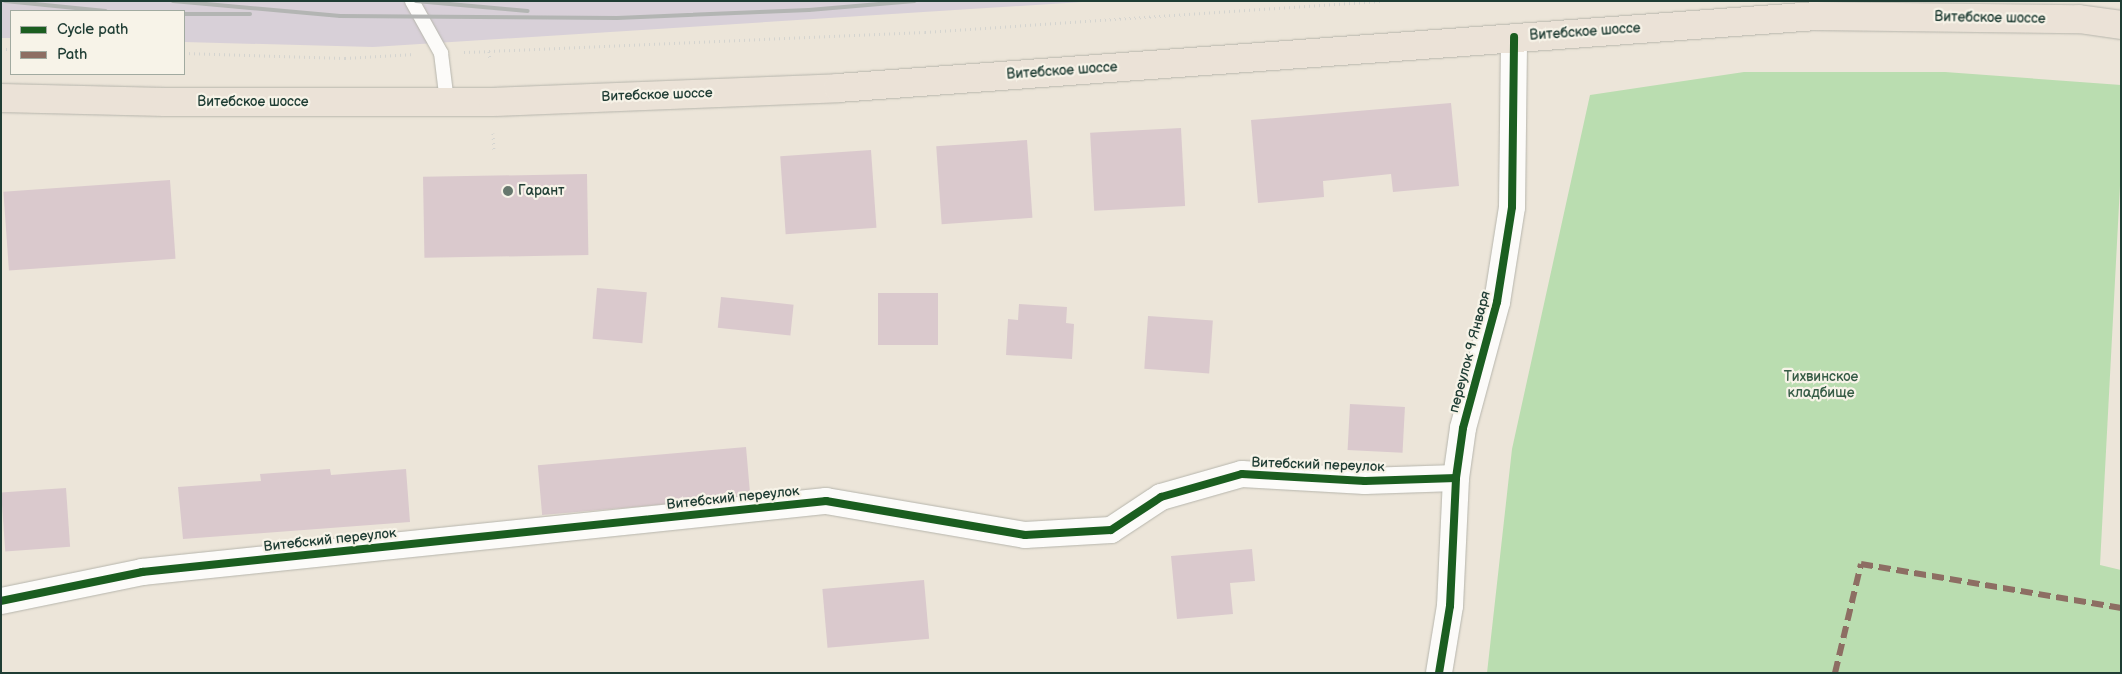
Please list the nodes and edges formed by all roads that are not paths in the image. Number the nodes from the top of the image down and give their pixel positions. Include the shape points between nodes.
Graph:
1 (412, 1) edge
2 (2121, 24) edge
3 (1514, 37) junction
4 (1, 98) edge
5 (447, 102) junction
6 (1456, 478) junction
7 (1, 601) edge
8 (1439, 673) edge

1 - 5 lane via 441,53
2 - 3 main road, Витебское шоссе via 2079,19 1815,16
3 - 5 main road, Витебское шоссе via 838,88
3 - 6 street, переулок 9 Января via 1512,207 1497,302 1463,428
4 - 5 main road, Витебское шоссе
6 - 7 street, Витебский переулок via 1365,481 1242,474 1161,497 1111,530 1025,535 826,501 142,572
6 - 8 street, переулок 9 Января via 1450,606

